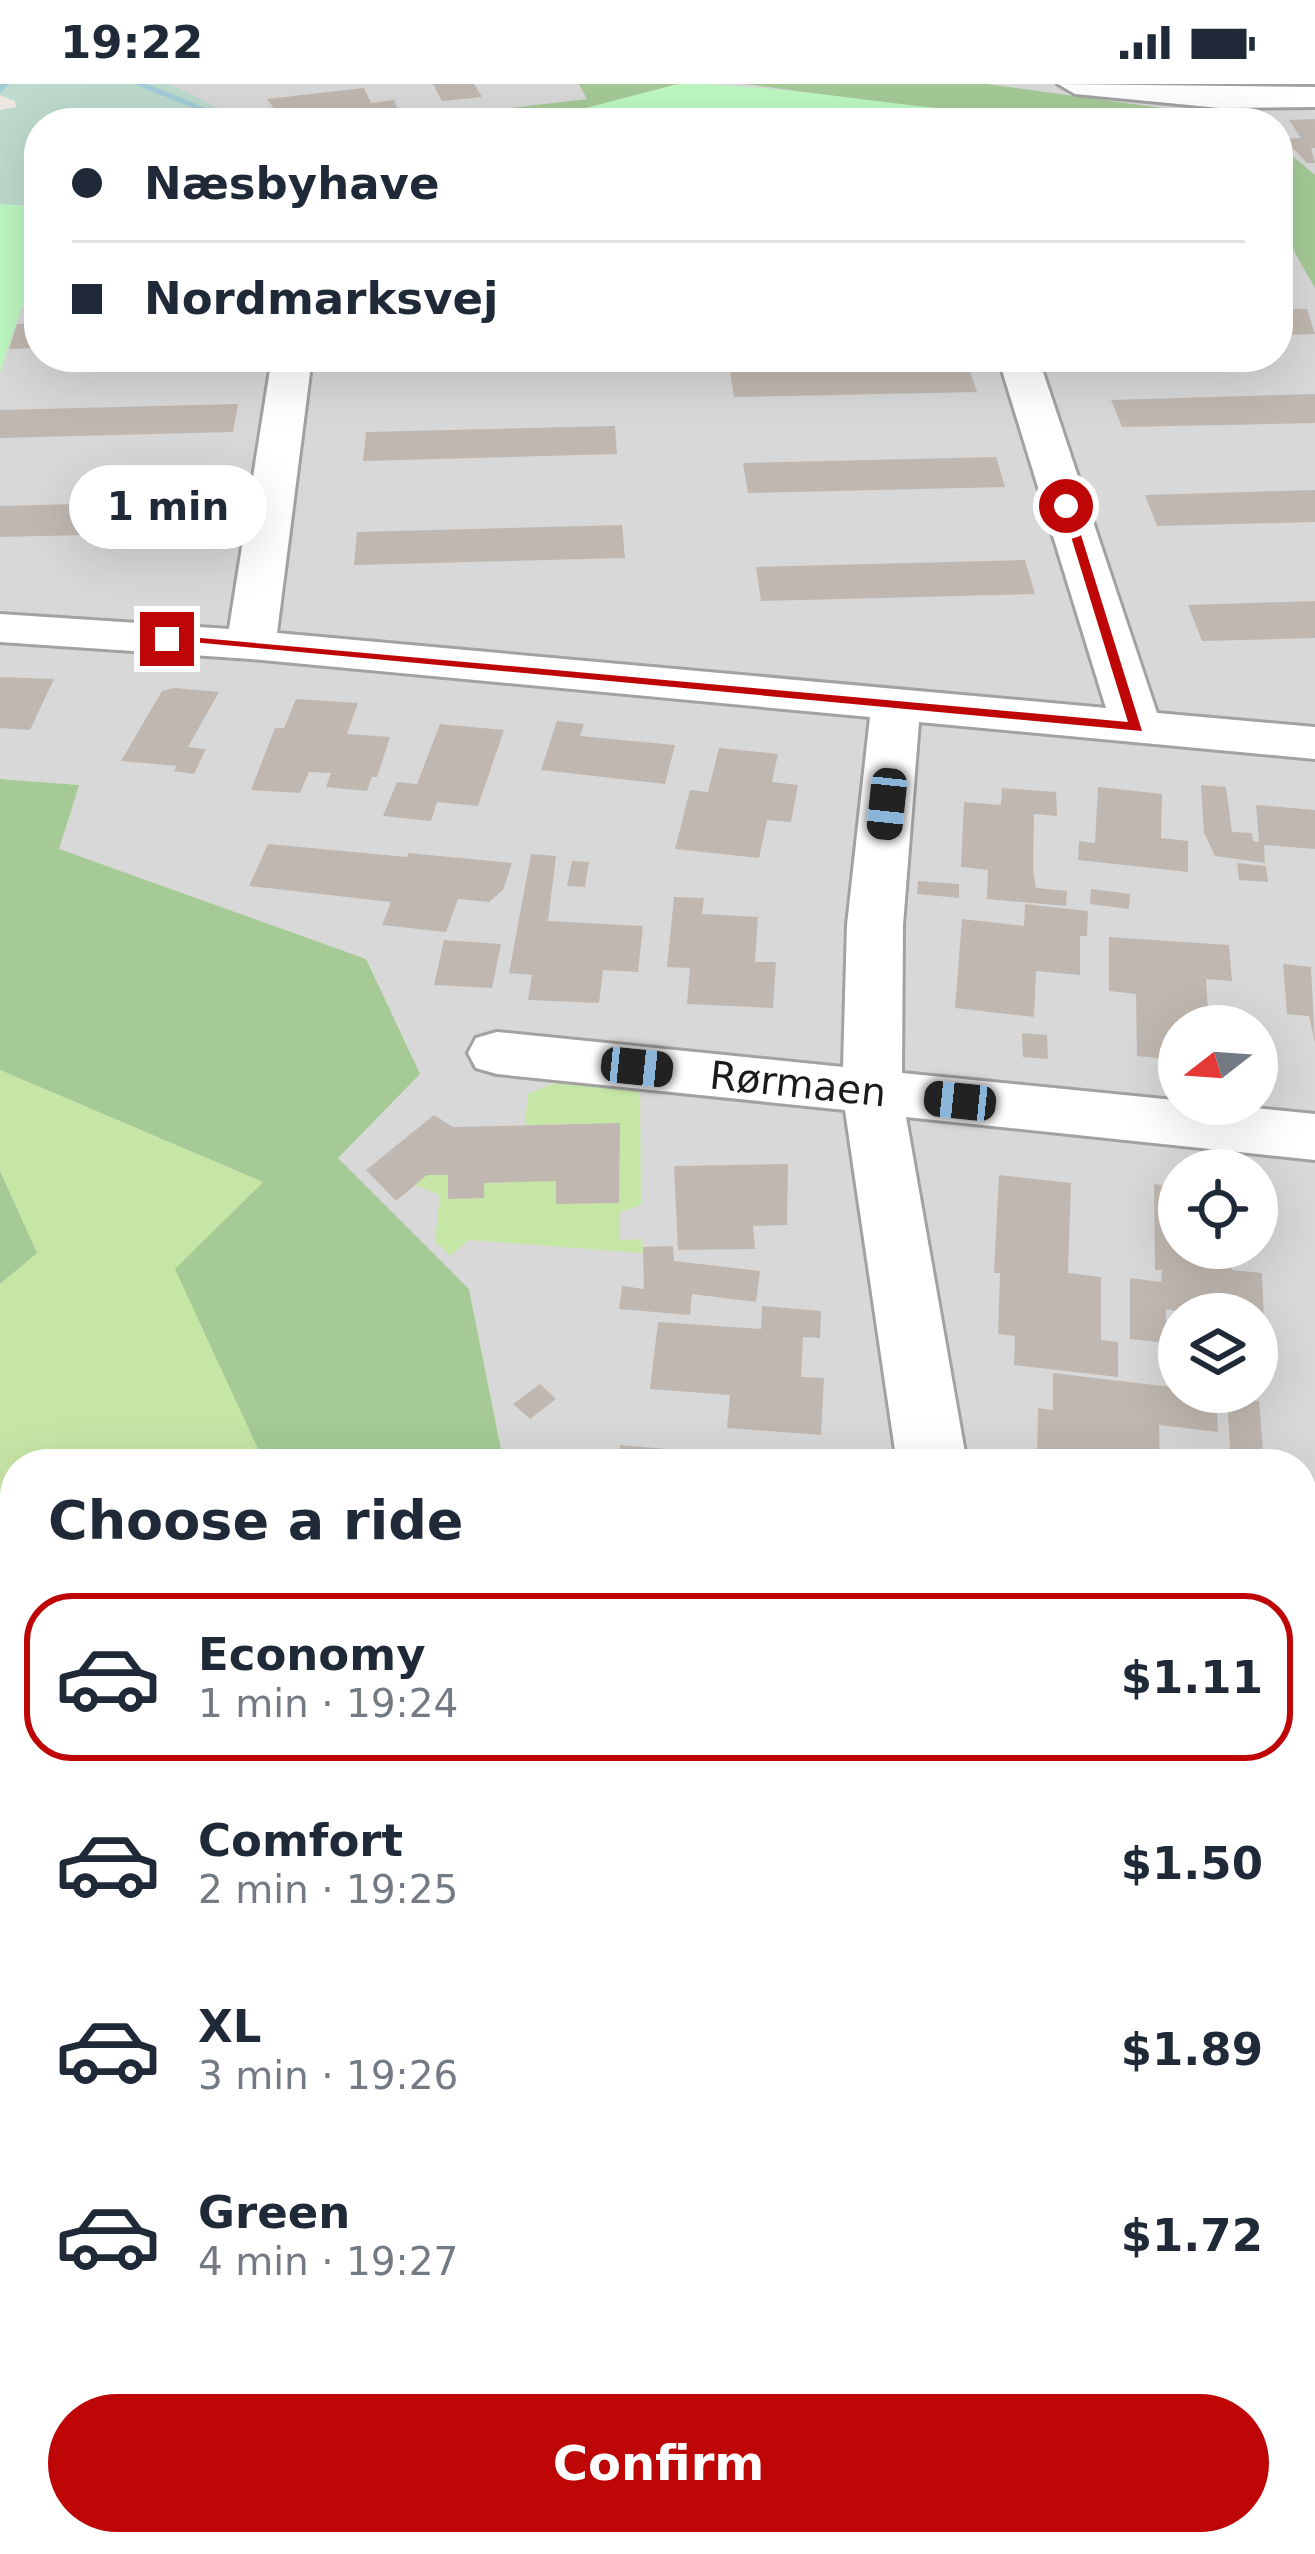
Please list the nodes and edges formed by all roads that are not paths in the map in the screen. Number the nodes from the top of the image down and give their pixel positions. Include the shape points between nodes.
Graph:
1 (1075, 84) edge
2 (1315, 97) edge
3 (290, 372) edge
4 (1023, 372) edge
5 (0, 628) edge
6 (251, 644) junction
7 (896, 705) junction
8 (1137, 728) junction
9 (1315, 743) edge
10 (496, 1053) dead end
11 (872, 1092) junction
12 (1315, 1137) edge
13 (930, 1449) edge

1 - 2 street via 1220,98
3 - 6 street
4 - 8 street
5 - 6 street
6 - 7 street
7 - 8 street
7 - 11 street via 875,925
8 - 9 street
10 - 11 street, Rørmaen
11 - 12 street, Rørmaen
11 - 13 street

